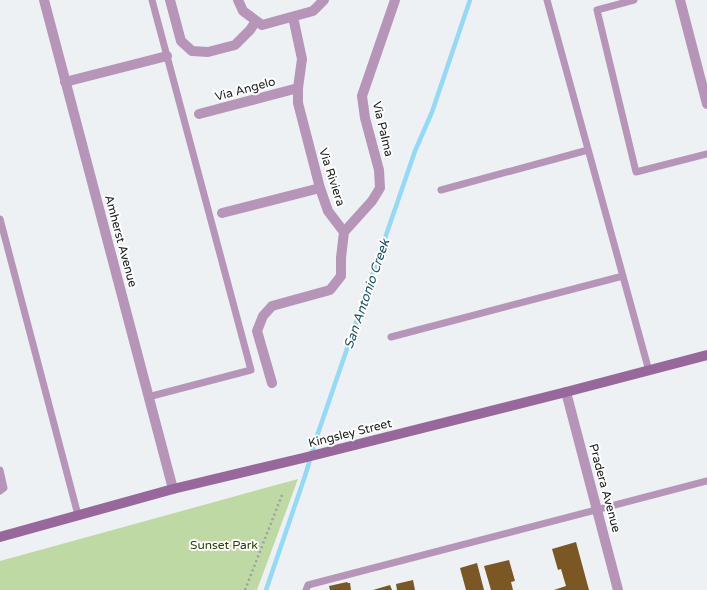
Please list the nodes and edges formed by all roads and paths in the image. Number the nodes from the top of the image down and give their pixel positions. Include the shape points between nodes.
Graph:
1 (44, 0) edge
2 (152, 0) edge
3 (170, 0) edge
4 (238, 0) edge
5 (324, 0) edge
6 (395, 0) edge
7 (547, 0) edge
8 (634, 0) edge
9 (680, 0) edge
10 (293, 17) junction
11 (256, 20) junction
12 (167, 56) junction
13 (65, 82) junction
14 (298, 88) junction
15 (707, 104) edge
16 (198, 114) dead end
17 (588, 150) junction
18 (707, 154) edge
19 (320, 188) junction
20 (441, 190) dead end
21 (222, 213) dead end
22 (0, 219) edge
23 (344, 232) junction
24 (623, 276) junction
25 (391, 337) dead end
26 (707, 355) edge
27 (649, 370) junction
28 (272, 383) dead end
29 (566, 392) junction
30 (148, 397) junction
31 (0, 470) edge
32 (707, 481) edge
33 (172, 489) junction
34 (0, 491) edge
35 (282, 494) dead end
36 (597, 510) junction
37 (78, 515) junction
38 (0, 537) edge
39 (244, 590) edge
40 (306, 590) edge
41 (618, 590) edge

1 - 13 street, Amherst Avenue
2 - 12 lane
3 - 11 street via 180,41 192,52 208,52 235,45
4 - 11 street via 243,11
5 - 10 street via 313,12
6 - 23 street, Via Palma via 362,96 365,118 379,170 380,188 372,201
7 - 17 lane
8 - 18 lane via 596,10 636,172
9 - 15 street
10 - 11 street via 262,25
10 - 14 street, Via Riviera via 302,59
12 - 13 street
12 - 30 lane via 250,370
13 - 30 street, Amherst Avenue
14 - 16 street, Via Angelo
14 - 19 street, Via Riviera via 298,103
17 - 20 lane
17 - 24 lane
19 - 21 street
19 - 23 street, Via Riviera via 328,211
22 - 37 lane
23 - 28 street via 342,276 330,290 272,306 263,316 257,331
24 - 25 lane
24 - 27 lane
26 - 27 main road, Kingsley Street
27 - 29 main road, Kingsley Street
29 - 33 main road, Kingsley Street
29 - 36 street, Pradera Avenue
30 - 33 street, Amherst Avenue
31 - 34 lane via 4,488
32 - 36 lane
33 - 37 main road, Kingsley Street
35 - 39 path
36 - 40 lane via 308,585
36 - 41 street, Pradera Avenue
37 - 38 main road, Kingsley Street

